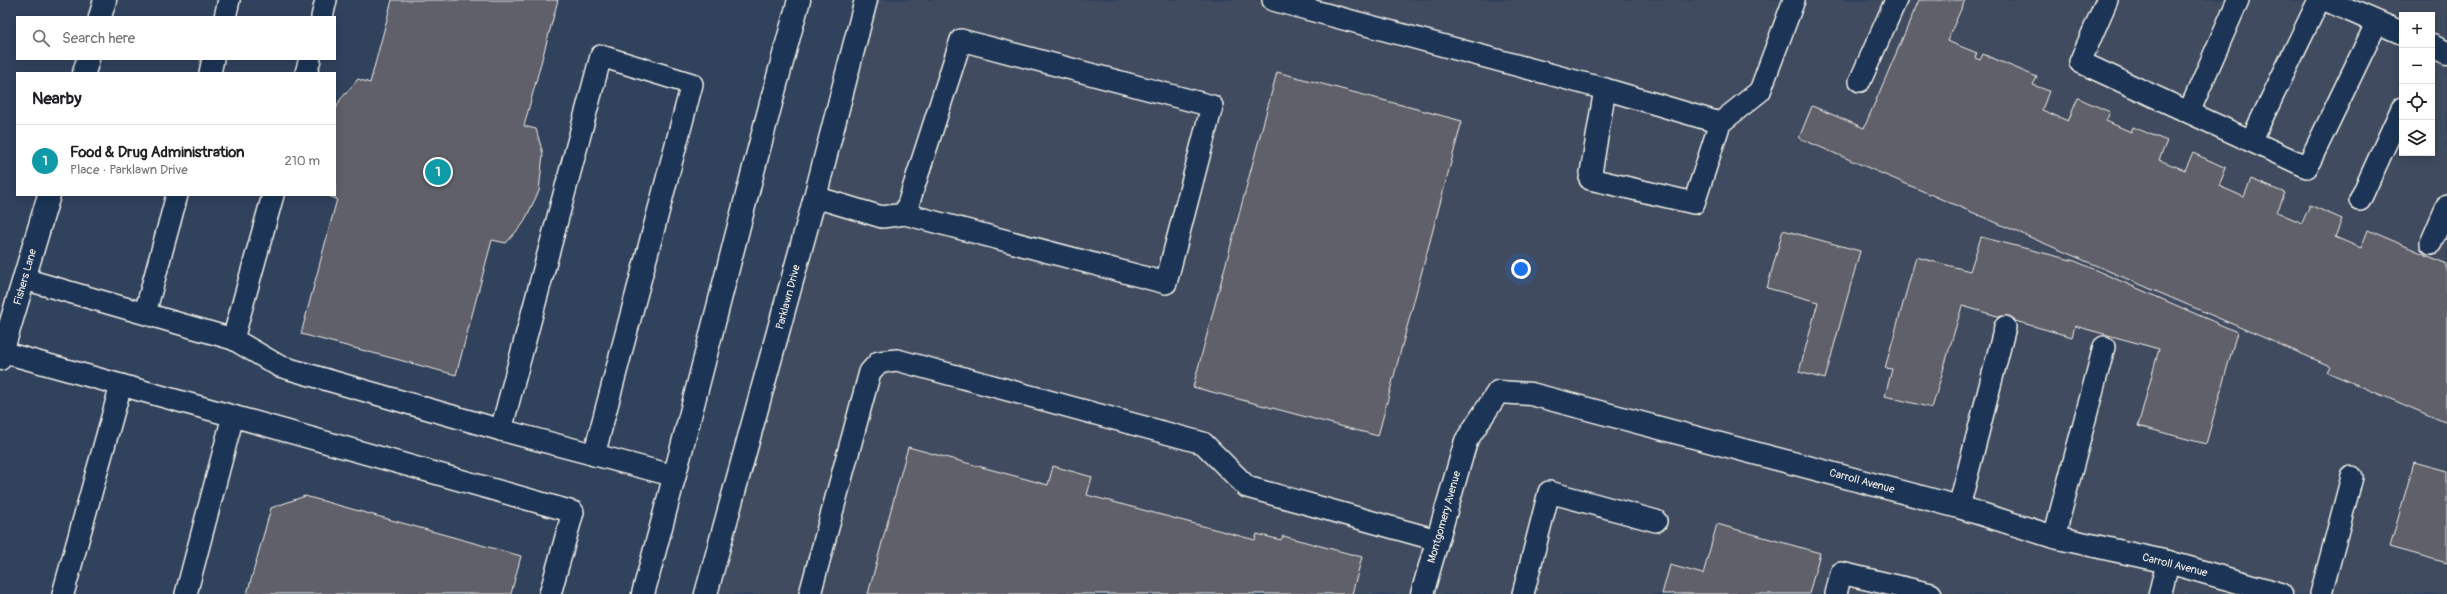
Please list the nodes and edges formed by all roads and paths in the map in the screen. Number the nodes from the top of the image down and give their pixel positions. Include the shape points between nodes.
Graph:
1 (105, 0) edge
2 (229, 0) edge
3 (326, 0) edge
4 (799, 0) edge
5 (866, 0) edge
6 (1273, 0) edge
7 (1794, 0) edge
8 (1896, 0) edge
9 (2107, 0) edge
10 (2238, 0) edge
11 (2319, 0) edge
12 (2326, 0) edge
13 (100, 16) edge
14 (225, 16) edge
15 (322, 16) edge
16 (2377, 22) junction
17 (2399, 32) edge
18 (2435, 47) edge
19 (2447, 53) edge
20 (88, 60) edge
21 (213, 60) edge
22 (310, 60) edge
23 (84, 72) edge
24 (210, 72) edge
25 (306, 72) edge
26 (1860, 81) dead end
27 (1605, 89) junction
28 (2189, 112) junction
29 (2399, 115) edge
30 (1720, 123) junction
31 (2251, 141) junction
32 (48, 196) edge
33 (177, 196) edge
34 (273, 196) edge
35 (815, 197) junction
36 (2360, 200) dead end
37 (2447, 206) edge
38 (905, 214) junction
39 (2431, 243) dead end
40 (24, 279) junction
41 (146, 313) junction
42 (2005, 326) dead end
43 (233, 339) junction
44 (2104, 347) dead end
45 (1, 355) edge
46 (121, 385) junction
47 (233, 416) junction
48 (500, 430) junction
49 (1466, 441) joint
50 (594, 455) junction
51 (676, 476) junction
52 (2352, 476) dead end
53 (1959, 507) junction
54 (1656, 521) dead end
55 (2054, 537) junction
56 (1438, 540) junction
57 (2168, 562) junction
58 (63, 594) edge
59 (186, 594) edge
60 (550, 594) edge
61 (643, 594) edge
62 (706, 594) edge
63 (810, 594) edge
64 (1422, 594) edge
65 (1523, 594) edge
66 (1836, 594) edge
67 (1931, 594) edge
68 (2160, 594) edge
69 (2281, 594) edge
70 (2321, 594) edge

1 - 13 street
2 - 14 lane
3 - 15 lane
4 - 51 street via 754,164
5 - 35 street, Parklawn Drive
6 - 27 lane
7 - 30 lane via 1760,91
8 - 26 lane
9 - 28 lane via 2080,62
10 - 28 lane
11 - 31 lane
12 - 16 street
16 - 17 street
16 - 31 lane via 2307,167
18 - 19 street
20 - 23 street
21 - 24 lane
22 - 25 lane
27 - 30 lane
27 - 30 lane via 1590,179 1694,203
28 - 31 lane
29 - 36 lane
32 - 40 street, Fishers Lane
33 - 41 lane
34 - 43 lane
35 - 38 lane via 882,217
35 - 62 street, Parklawn Drive
37 - 39 lane
38 - 38 lane via 1166,283 1212,106 961,40
40 - 41 lane
40 - 45 street, Fishers Lane
41 - 43 lane
42 - 53 lane
43 - 48 lane via 279,366
44 - 55 lane
45 - 46 lane
46 - 47 lane
46 - 58 lane
47 - 59 lane
47 - 60 lane via 572,512
48 - 50 lane
48 - 50 lane via 601,56 692,84
49 - 53 street, Carroll Avenue via 1498,392 1531,394
49 - 56 street, Montgomery Avenue
50 - 51 lane
51 - 61 street
52 - 70 lane
53 - 55 street, Carroll Avenue
54 - 65 lane via 1549,492
55 - 57 street, Carroll Avenue
56 - 63 lane via 1247,487 1203,443 897,360 879,362 870,372
56 - 64 street, Montgomery Avenue
57 - 68 street
57 - 69 street, Carroll Avenue
66 - 67 lane via 1841,573

